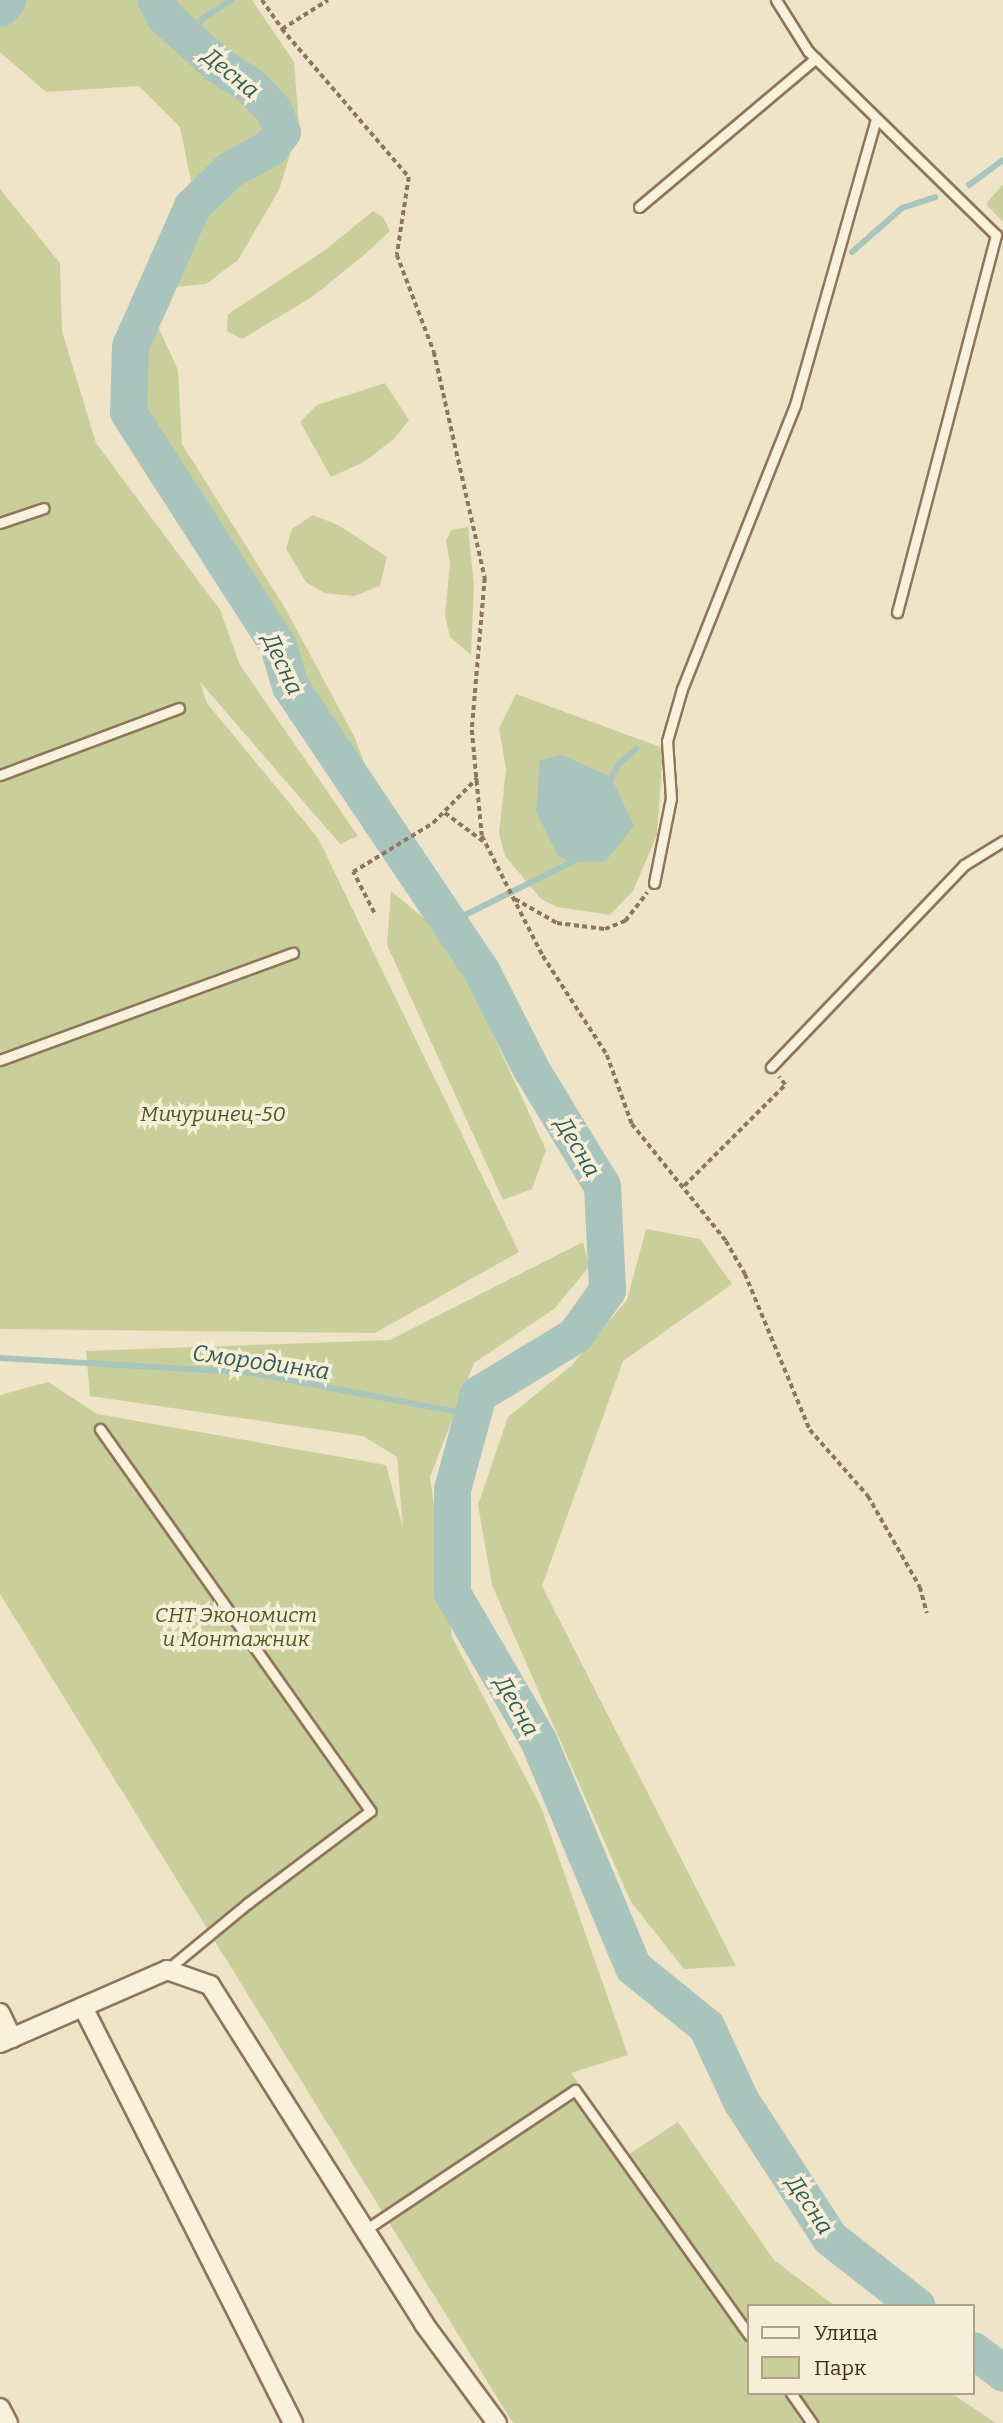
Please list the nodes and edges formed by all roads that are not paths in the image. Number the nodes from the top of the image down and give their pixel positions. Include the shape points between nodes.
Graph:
1 (776, 0) edge
2 (816, 58) junction
3 (876, 119) junction
4 (639, 207) dead end
5 (44, 508) dead end
6 (0, 523) edge
7 (897, 612) dead end
8 (179, 708) dead end
9 (0, 775) edge
10 (1003, 841) edge
11 (654, 883) road end
12 (293, 953) dead end
13 (0, 1060) edge
14 (771, 1067) road end
15 (100, 1429) dead end
16 (167, 1970) junction
17 (83, 2007) junction
18 (0, 2013) edge
19 (6, 2040) edge
20 (365, 2230) junction
21 (748, 2334) edge
22 (792, 2395) edge
23 (0, 2408) edge
24 (8, 2423) edge
25 (293, 2423) edge
26 (496, 2423) edge
27 (812, 2423) edge

1 - 2 lane
2 - 3 lane
2 - 4 lane
3 - 7 lane via 996,235
3 - 11 lane via 795,405 681,689 667,741 671,798
5 - 6 lane
8 - 9 lane
10 - 14 lane via 964,865
12 - 13 lane
15 - 16 lane via 370,1811
16 - 17 street
16 - 20 street via 210,1985
17 - 19 street
17 - 25 street
18 - 19 street
20 - 21 lane via 575,2090
20 - 26 street via 424,2324
22 - 27 lane
23 - 24 street

